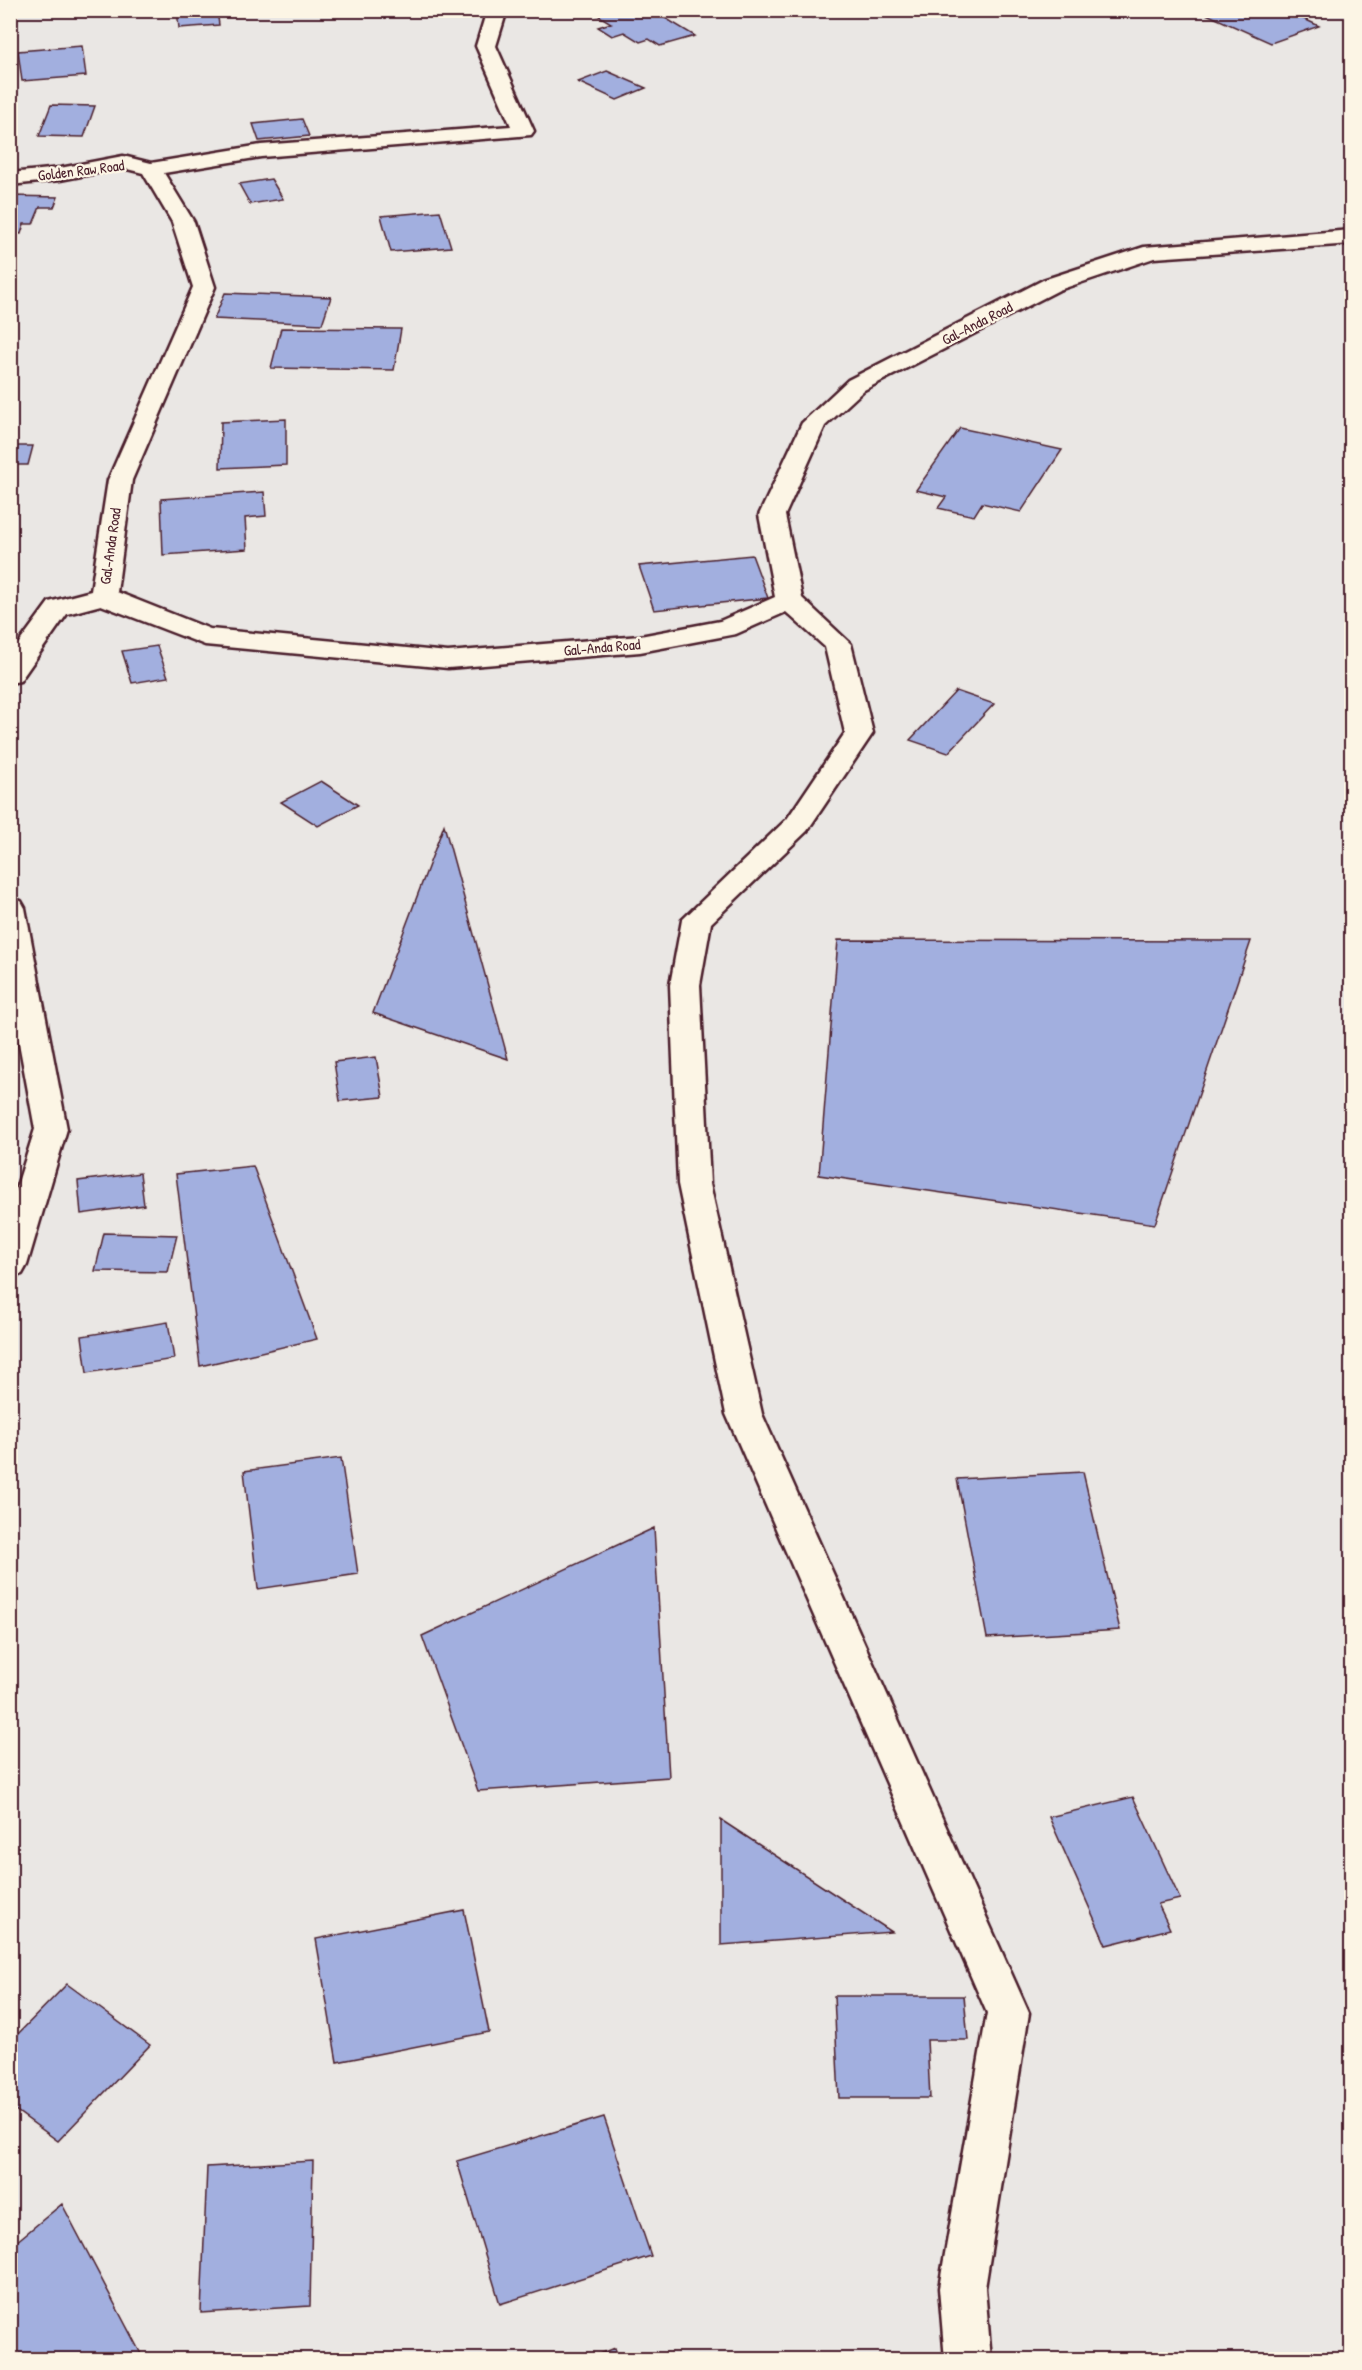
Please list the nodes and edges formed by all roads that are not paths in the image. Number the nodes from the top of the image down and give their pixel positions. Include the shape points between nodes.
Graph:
1 (496, 10) edge
2 (151, 169) junction
3 (10, 179) edge
4 (1352, 237) edge
5 (103, 596) junction
6 (789, 601) junction
7 (10, 675) edge
8 (10, 908) edge
9 (10, 1265) edge
10 (968, 2360) edge

1 - 2 street via 486,46 524,131 261,151
2 - 3 street, Golden Raw Road via 123,162
2 - 5 street, Gal-Anda Road via 183,222 204,287 120,480
4 - 6 street, Gal-Anda Road via 1152,252 1051,285 856,385 814,423 772,515
5 - 6 street, Gal-Anda Road via 206,637 448,660 640,644 727,628
5 - 7 street via 58,608
6 - 10 street via 838,644 858,733 797,825 698,920 685,985 694,1184 744,1414 1008,2013 962,2288
8 - 9 street via 51,1129

